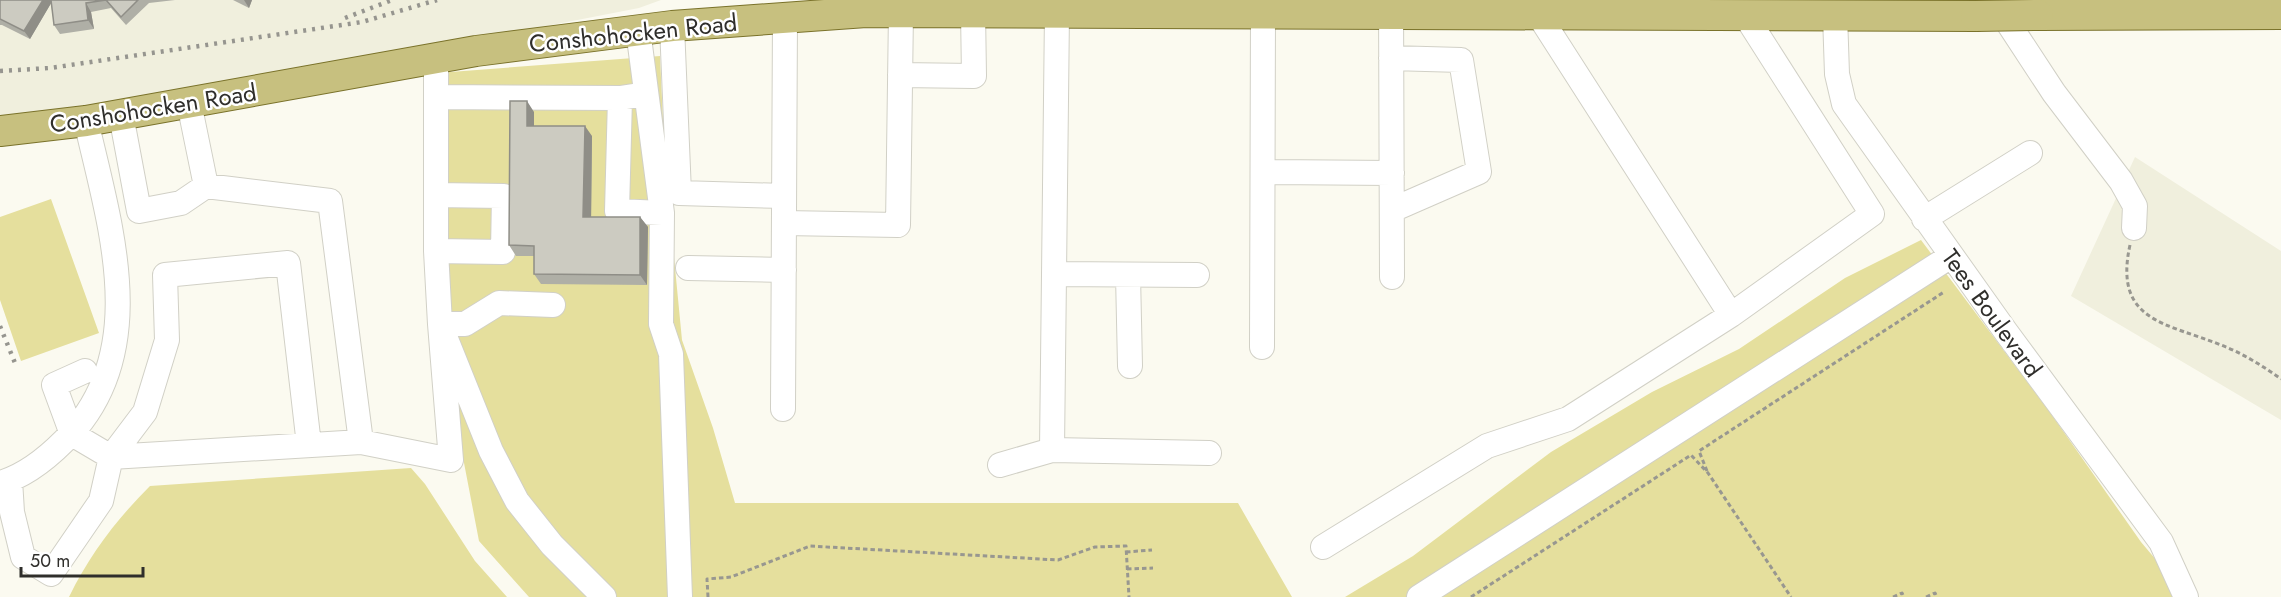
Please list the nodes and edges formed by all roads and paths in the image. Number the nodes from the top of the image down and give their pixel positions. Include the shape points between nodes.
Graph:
1 (939, 6) edge
2 (1391, 7) edge
3 (1642, 7) edge
4 (1985, 8) edge
5 (901, 12) junction
6 (973, 12) junction
7 (1057, 12) junction
8 (1263, 13) junction
9 (1538, 14) junction
10 (2281, 14) edge
11 (1745, 15) junction
12 (1835, 15) junction
13 (785, 17) junction
14 (672, 26) junction
15 (638, 30) junction
16 (436, 58) junction
17 (1391, 58) junction
18 (900, 75) junction
19 (646, 94) junction
20 (436, 97) junction
21 (620, 98) junction
22 (189, 103) junction
23 (121, 115) junction
24 (86, 121) junction
25 (0, 132) edge
26 (2030, 153) dead end
27 (1263, 172) junction
28 (1392, 173) junction
29 (206, 186) junction
30 (436, 195) junction
31 (784, 196) junction
32 (1392, 210) junction
33 (662, 213) junction
34 (1924, 219) junction
35 (784, 223) junction
36 (2134, 228) joint
37 (436, 251) junction
38 (1951, 256) junction
39 (688, 268) dead end
40 (784, 270) junction
41 (1054, 274) junction
42 (1128, 275) junction
43 (1197, 275) dead end
44 (1392, 277) dead end
45 (1944, 292) dead end
46 (553, 305) dead end
47 (1731, 315) junction
48 (440, 324) junction
49 (1262, 347) dead end
50 (1130, 366) dead end
51 (85, 371) dead end
52 (2281, 379) edge
53 (783, 408) dead end
54 (72, 434) junction
55 (361, 442) junction
56 (309, 445) junction
57 (1052, 450) junction
58 (1699, 451) junction
59 (1209, 453) dead end
60 (1691, 455) junction
61 (111, 457) junction
62 (1000, 465) dead end
63 (1708, 472) junction
64 (5, 482) edge
65 (1323, 547) dead end
66 (1152, 550) dead end
67 (1126, 552) junction
68 (1153, 568) dead end
69 (1127, 569) junction
70 (604, 597) edge
71 (680, 597) edge
72 (708, 597) edge
73 (1129, 597) edge
74 (1419, 597) edge
75 (1471, 597) edge
76 (1791, 597) edge
77 (1893, 597) edge
78 (1904, 597) edge
79 (1926, 597) edge
80 (1937, 597) edge
81 (2186, 597) edge

1 - 5 main road, Conshohocken Road
1 - 6 main road, Conshohocken Road
2 - 8 main road, Conshohocken Road
2 - 9 main road, Conshohocken Road
2 - 17 lane
3 - 9 main road, Conshohocken Road
3 - 11 main road, Conshohocken Road
4 - 10 main road, Conshohocken Road, bridge via 2038,15
4 - 12 main road, Conshohocken Road
4 - 36 lane via 2121,181 2135,206
5 - 13 main road, Conshohocken Road
5 - 18 lane
6 - 7 main road, Conshohocken Road
6 - 18 lane via 974,76
7 - 8 main road, Conshohocken Road
7 - 41 lane
8 - 27 lane
9 - 47 lane
11 - 12 main road, Conshohocken Road
11 - 47 lane via 1872,214
12 - 34 lane, Tees Boulevard via 1844,104
13 - 14 main road, Conshohocken Road
13 - 31 lane
14 - 15 main road, Conshohocken Road
14 - 31 lane via 679,193
15 - 16 main road, Conshohocken Road
15 - 19 lane
16 - 20 lane
16 - 22 main road, Conshohocken Road
17 - 28 lane
17 - 32 lane via 1461,60 1479,172
18 - 35 lane via 898,225
19 - 21 lane
19 - 33 lane
20 - 21 lane
20 - 30 lane
21 - 33 lane via 617,211
22 - 23 main road, Conshohocken Road
22 - 29 lane
23 - 24 main road, Conshohocken Road
23 - 29 lane via 139,211 181,203
24 - 25 main road, Conshohocken Road
24 - 54 lane via 111,227 119,316 110,367 88,414
26 - 34 lane
27 - 28 lane
27 - 49 lane
28 - 32 lane
29 - 55 lane via 330,201
30 - 37 lane
30 - 37 lane via 504,196 503,252
31 - 35 lane
32 - 44 lane
33 - 71 lane via 661,324 671,354
34 - 38 lane, Tees Boulevard
35 - 40 lane
36 - 52 path via 2126,279 2140,308 2155,322 2222,345
37 - 48 lane
38 - 74 lane
38 - 81 lane, Tees Boulevard via 2161,542
39 - 40 lane
40 - 53 lane
41 - 42 lane
41 - 57 lane
42 - 43 lane
42 - 50 lane
45 - 58 path
46 - 48 lane via 499,303 465,324
47 - 65 lane via 1568,419 1487,446
48 - 55 lane via 451,460
48 - 70 lane via 491,451 516,501 552,545
51 - 54 lane via 54,385
54 - 61 lane
54 - 64 lane via 53,452
55 - 56 lane
56 - 61 lane
56 - 61 lane via 288,262 165,275 167,340 161,364 145,412
57 - 59 lane
57 - 62 lane
58 - 60 path
58 - 63 path
60 - 63 path
60 - 75 path
61 - 64 lane via 101,501 51,574 23,557
63 - 76 path
66 - 67 path
67 - 69 path
67 - 72 path via 1126,546 1095,547 1058,560 810,546 730,577 707,579
68 - 69 path
69 - 73 path
77 - 78 path via 1902,593
79 - 80 path via 1935,593

